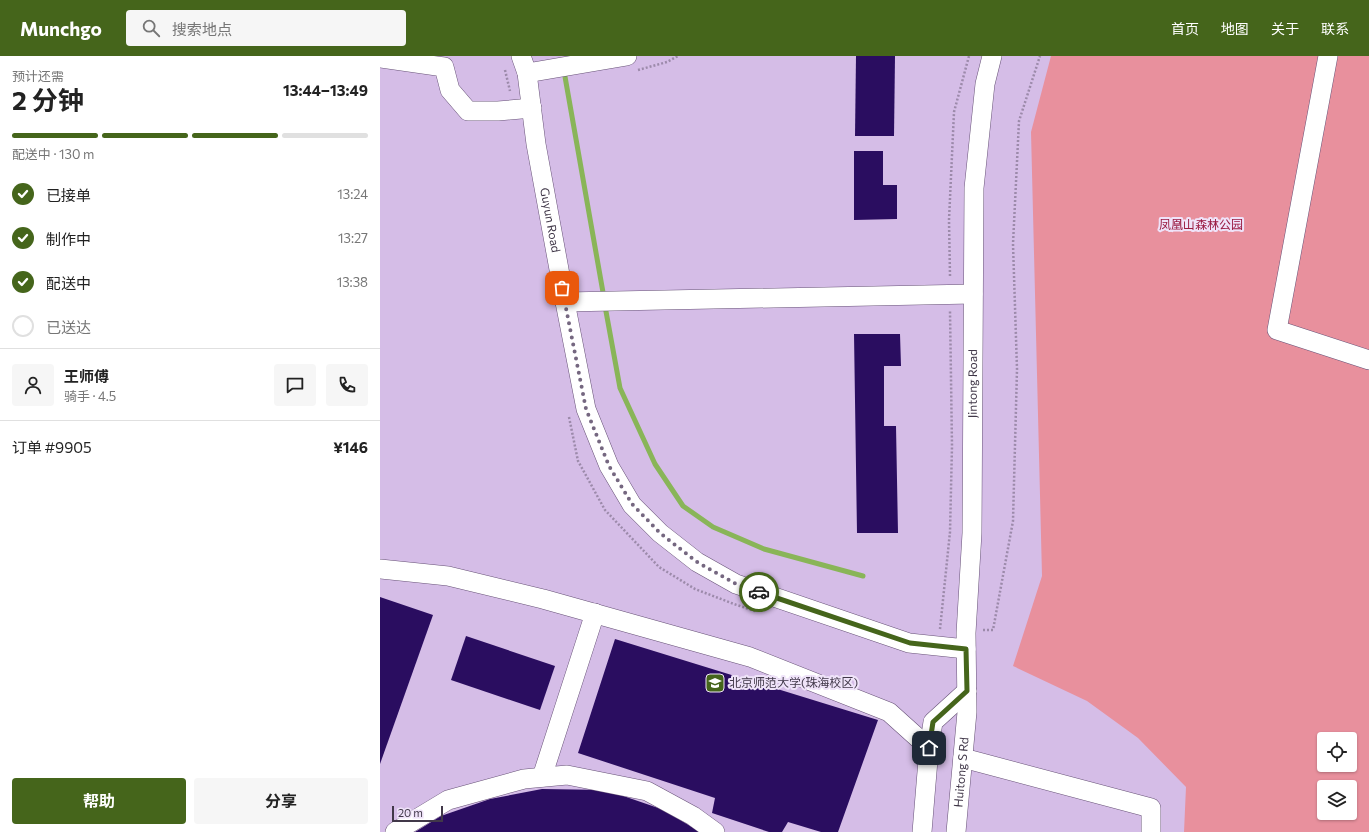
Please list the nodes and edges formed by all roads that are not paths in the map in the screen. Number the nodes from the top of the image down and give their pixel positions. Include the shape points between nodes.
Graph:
1 (627, 56) edge
2 (992, 56) edge
3 (1328, 56) edge
4 (380, 58) edge
5 (524, 64) edge
6 (532, 108) junction
7 (973, 294) junction
8 (565, 302) junction
9 (1369, 360) edge
10 (380, 569) edge
11 (595, 613) junction
12 (966, 649) junction
13 (967, 691) junction
14 (967, 712) joint
15 (929, 748) junction
16 (963, 758) junction
17 (542, 777) junction
18 (395, 832) edge
19 (715, 832) edge
20 (922, 832) edge
21 (956, 832) edge
22 (1151, 832) edge

1 - 5 street via 559,68
2 - 7 street, Jintong Road via 985,84 974,188
3 - 9 street via 1277,330
4 - 6 street via 444,68 450,90 468,111
5 - 6 street, Guyun Road
6 - 8 street, Guyun Road via 536,144
7 - 8 street
7 - 12 street, Jintong Road via 972,533
8 - 12 street, Guyun Road via 586,409 609,466 632,504 660,533 697,562 736,584 910,643
10 - 11 street via 448,576
11 - 15 street via 750,657 889,712
11 - 17 street
12 - 13 street, Jintong Road
13 - 14 street, Jintong Road
13 - 15 street via 933,722
14 - 16 street, Huitong S Rd
15 - 20 street
16 - 21 street, Huitong S Rd
16 - 22 street via 1151,808
17 - 18 street via 448,800
17 - 19 street via 567,775 647,791 693,816

